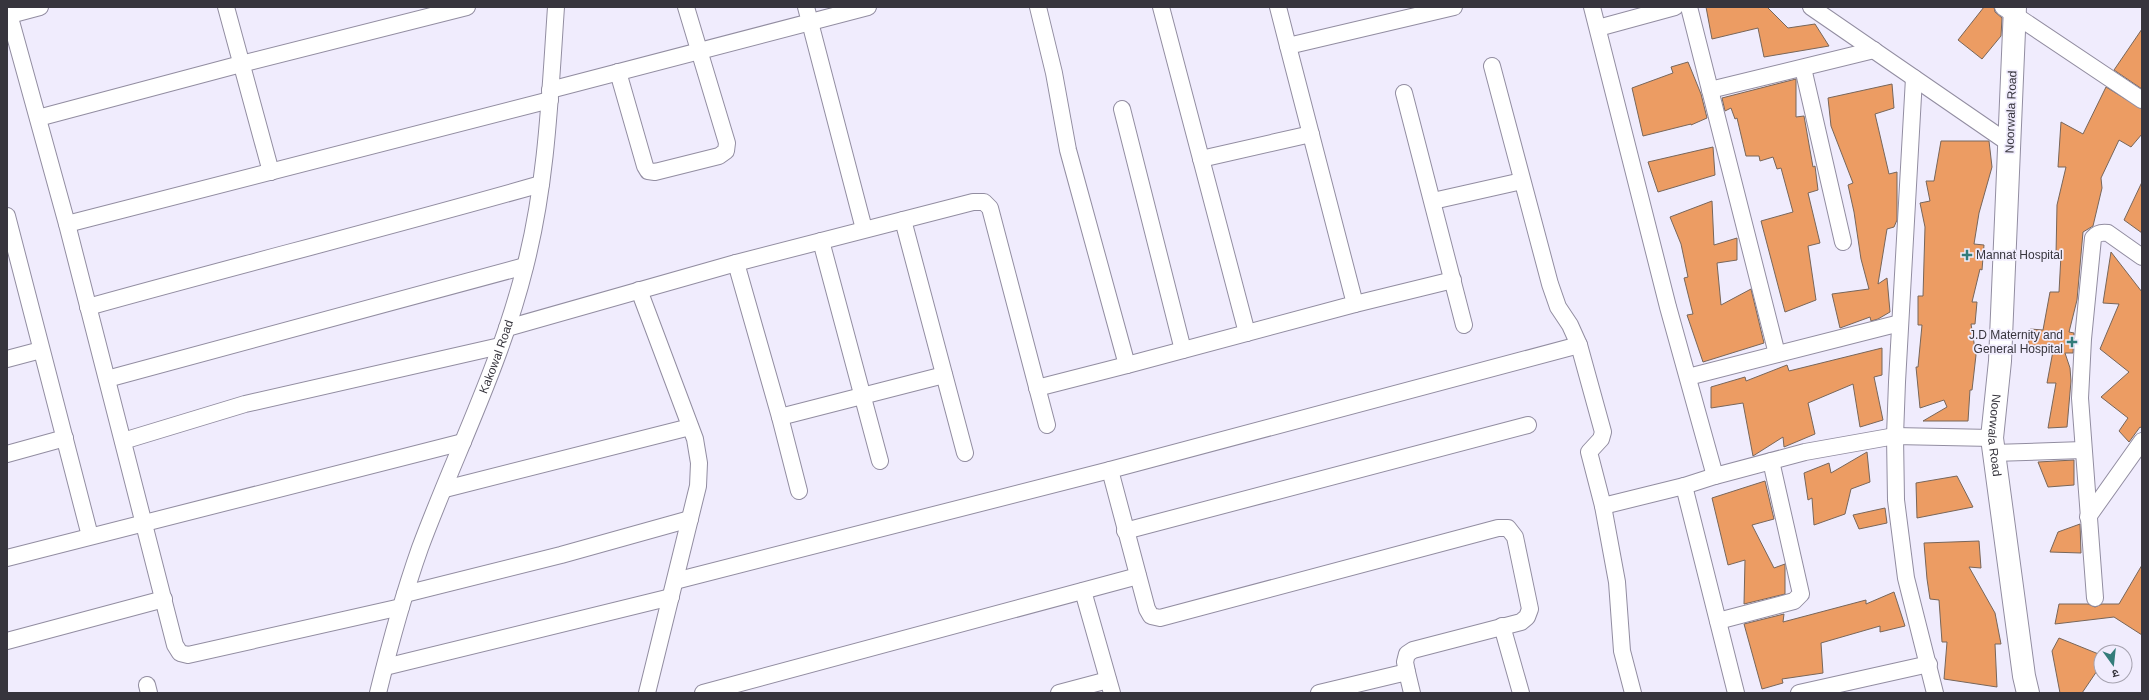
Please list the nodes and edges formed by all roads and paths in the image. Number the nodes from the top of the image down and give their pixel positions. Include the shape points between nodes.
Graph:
1 (40, 7) edge
2 (226, 7) edge
3 (467, 7) edge
4 (556, 7) edge
5 (686, 7) edge
6 (868, 7) edge
7 (1038, 7) edge
8 (1161, 7) edge
9 (1278, 7) edge
10 (1454, 7) edge
11 (1592, 7) edge
12 (1675, 7) edge
13 (1689, 7) edge
14 (1811, 7) edge
15 (2011, 10) edge
16 (8, 11) edge
17 (1400, 13) edge
18 (808, 14) edge
19 (1598, 28) junction
20 (1288, 46) junction
21 (1874, 50) junction
22 (700, 51) junction
23 (241, 64) junction
24 (1492, 66) dead end
25 (1803, 68) junction
26 (618, 72) junction
27 (1914, 78) junction
28 (1710, 90) junction
29 (1404, 93) dead end
30 (550, 95) junction
31 (2142, 100) edge
32 (1122, 109) dead end
33 (38, 118) junction
34 (1311, 134) junction
35 (2010, 144) junction
36 (1201, 159) junction
37 (271, 172) junction
38 (1522, 181) junction
39 (541, 184) junction
40 (1433, 201) junction
41 (7, 216) edge
42 (903, 220) junction
43 (67, 224) junction
44 (864, 229) junction
45 (821, 241) junction
46 (1843, 242) dead end
47 (2142, 257) edge
48 (736, 263) junction
49 (526, 266) junction
50 (14, 271) edge
51 (1453, 280) junction
52 (639, 290) junction
53 (1355, 304) junction
54 (88, 307) junction
55 (1900, 323) junction
56 (1464, 325) dead end
57 (507, 328) junction
58 (1247, 333) junction
59 (1579, 345) junction
60 (500, 346) junction
61 (41, 350) junction
62 (1183, 350) junction
63 (1777, 354) junction
64 (7, 359) edge
65 (1126, 365) junction
66 (944, 375) junction
67 (1688, 377) junction
68 (107, 379) junction
69 (1037, 388) junction
70 (862, 397) junction
71 (780, 417) junction
72 (1047, 425) dead end
73 (1528, 425) dead end
74 (690, 427) junction
75 (1895, 436) junction
76 (66, 438) junction
77 (123, 440) junction
78 (2142, 441) edge
79 (463, 442) junction
80 (1993, 445) junction
81 (2083, 450) junction
82 (965, 453) dead end
83 (7, 454) edge
84 (1771, 461) junction
85 (880, 462) dead end
86 (1110, 470) junction
87 (1715, 476) junction
88 (1684, 486) junction
89 (445, 489) junction
90 (799, 491) dead end
91 (1603, 506) junction
92 (2088, 517) junction
93 (690, 519) junction
94 (145, 522) junction
95 (1125, 531) junction
96 (90, 536) junction
97 (7, 558) edge
98 (1138, 576) junction
99 (674, 581) junction
100 (1083, 591) junction
101 (671, 597) junction
102 (2095, 598) dead end
103 (164, 599) junction
104 (403, 600) junction
105 (1718, 621) junction
106 (1502, 626) junction
107 (7, 641) edge
108 (1929, 664) junction
109 (385, 667) junction
110 (1407, 672) junction
111 (1110, 686) edge
112 (735, 689) edge
113 (378, 693) edge
114 (648, 693) edge
115 (703, 693) edge
116 (1058, 693) edge
117 (1319, 693) edge
118 (1412, 693) edge
119 (1521, 693) edge
120 (1633, 693) edge
121 (1736, 693) edge
122 (1799, 693) edge
123 (1935, 693) edge
124 (2028, 693) edge

1 - 16 street
2 - 23 street
3 - 23 street
4 - 30 street, Kakowal Road
5 - 22 street
6 - 18 street
7 - 65 street via 1054,73 1068,150
8 - 36 street
9 - 20 street
10 - 17 street
11 - 19 street
12 - 19 street
13 - 28 street
14 - 21 street
15 - 31 street
15 - 35 street, Noorwala Road
16 - 33 street
17 - 20 street
18 - 22 street
18 - 44 street
19 - 67 street
20 - 34 street
21 - 25 street
21 - 27 street
22 - 26 street
22 - 26 street via 728,143 726,151 719,156 655,172 648,171
23 - 33 street
23 - 37 street
24 - 38 street
25 - 28 street
25 - 46 street
26 - 30 street
27 - 35 street
27 - 55 street
28 - 63 street
29 - 40 street
30 - 37 street
30 - 39 street, Kakowal Road
32 - 62 street
33 - 43 street
34 - 36 street
34 - 53 street
35 - 80 street, Noorwala Road via 2000,360
36 - 58 street
37 - 43 street
38 - 40 street
38 - 59 street via 1550,284 1558,307
39 - 49 street, Kakowal Road
39 - 54 street via 384,229
40 - 51 street
41 - 50 street
42 - 44 street
42 - 66 street
42 - 69 street via 973,202 984,202 990,208
43 - 54 street
44 - 45 street
45 - 48 street
45 - 70 street
47 - 81 street via 2108,233 2102,232 2093,238 2082,347 2080,398
48 - 52 street
48 - 71 street
49 - 57 street, Kakowal Road
49 - 68 street
50 - 61 street
51 - 53 street
51 - 56 street
52 - 57 street
52 - 74 street
53 - 58 street
54 - 68 street
55 - 63 street
55 - 75 street
57 - 60 street, Kakowal Road
58 - 62 street
59 - 86 street
59 - 91 street via 1602,432 1601,438 1589,452
60 - 77 street via 245,404
60 - 79 street, Kakowal Road
61 - 64 street
61 - 76 street
62 - 65 street
63 - 67 street
65 - 69 street
66 - 70 street
66 - 82 street
67 - 87 street
68 - 77 street
69 - 72 street
70 - 71 street
70 - 85 street
71 - 90 street
73 - 95 street
74 - 89 street
74 - 93 street via 699,463 698,486
75 - 80 street
75 - 84 street via 1805,452
75 - 108 street via 1896,500 1906,578
76 - 83 street
76 - 96 street
77 - 94 street
78 - 92 street
79 - 89 street, Kakowal Road
79 - 94 street
80 - 81 street
80 - 124 street, Noorwala Road
81 - 92 street
84 - 87 street
84 - 105 street via 1801,594 1794,601
86 - 95 street
86 - 99 street
87 - 88 street
88 - 91 street
88 - 105 street
89 - 104 street, Kakowal Road via 420,548
91 - 120 street via 1617,582 1622,651
92 - 102 street
93 - 99 street
93 - 104 street
94 - 96 street
94 - 103 street
95 - 98 street
96 - 97 street
98 - 100 street
98 - 106 street via 1147,609 1151,616 1160,618 1498,528 1508,528 1515,537 1530,608 1528,617 1520,622
99 - 101 street
100 - 111 street
100 - 112 street
101 - 109 street
101 - 114 street
103 - 104 street via 175,645 180,653 188,655
103 - 107 street
104 - 109 street, Kakowal Road
105 - 121 street
106 - 110 street via 1413,650 1407,654
106 - 119 street
108 - 122 street
108 - 123 street
109 - 113 street, Kakowal Road
110 - 117 street
110 - 118 street
111 - 116 street
112 - 115 street

